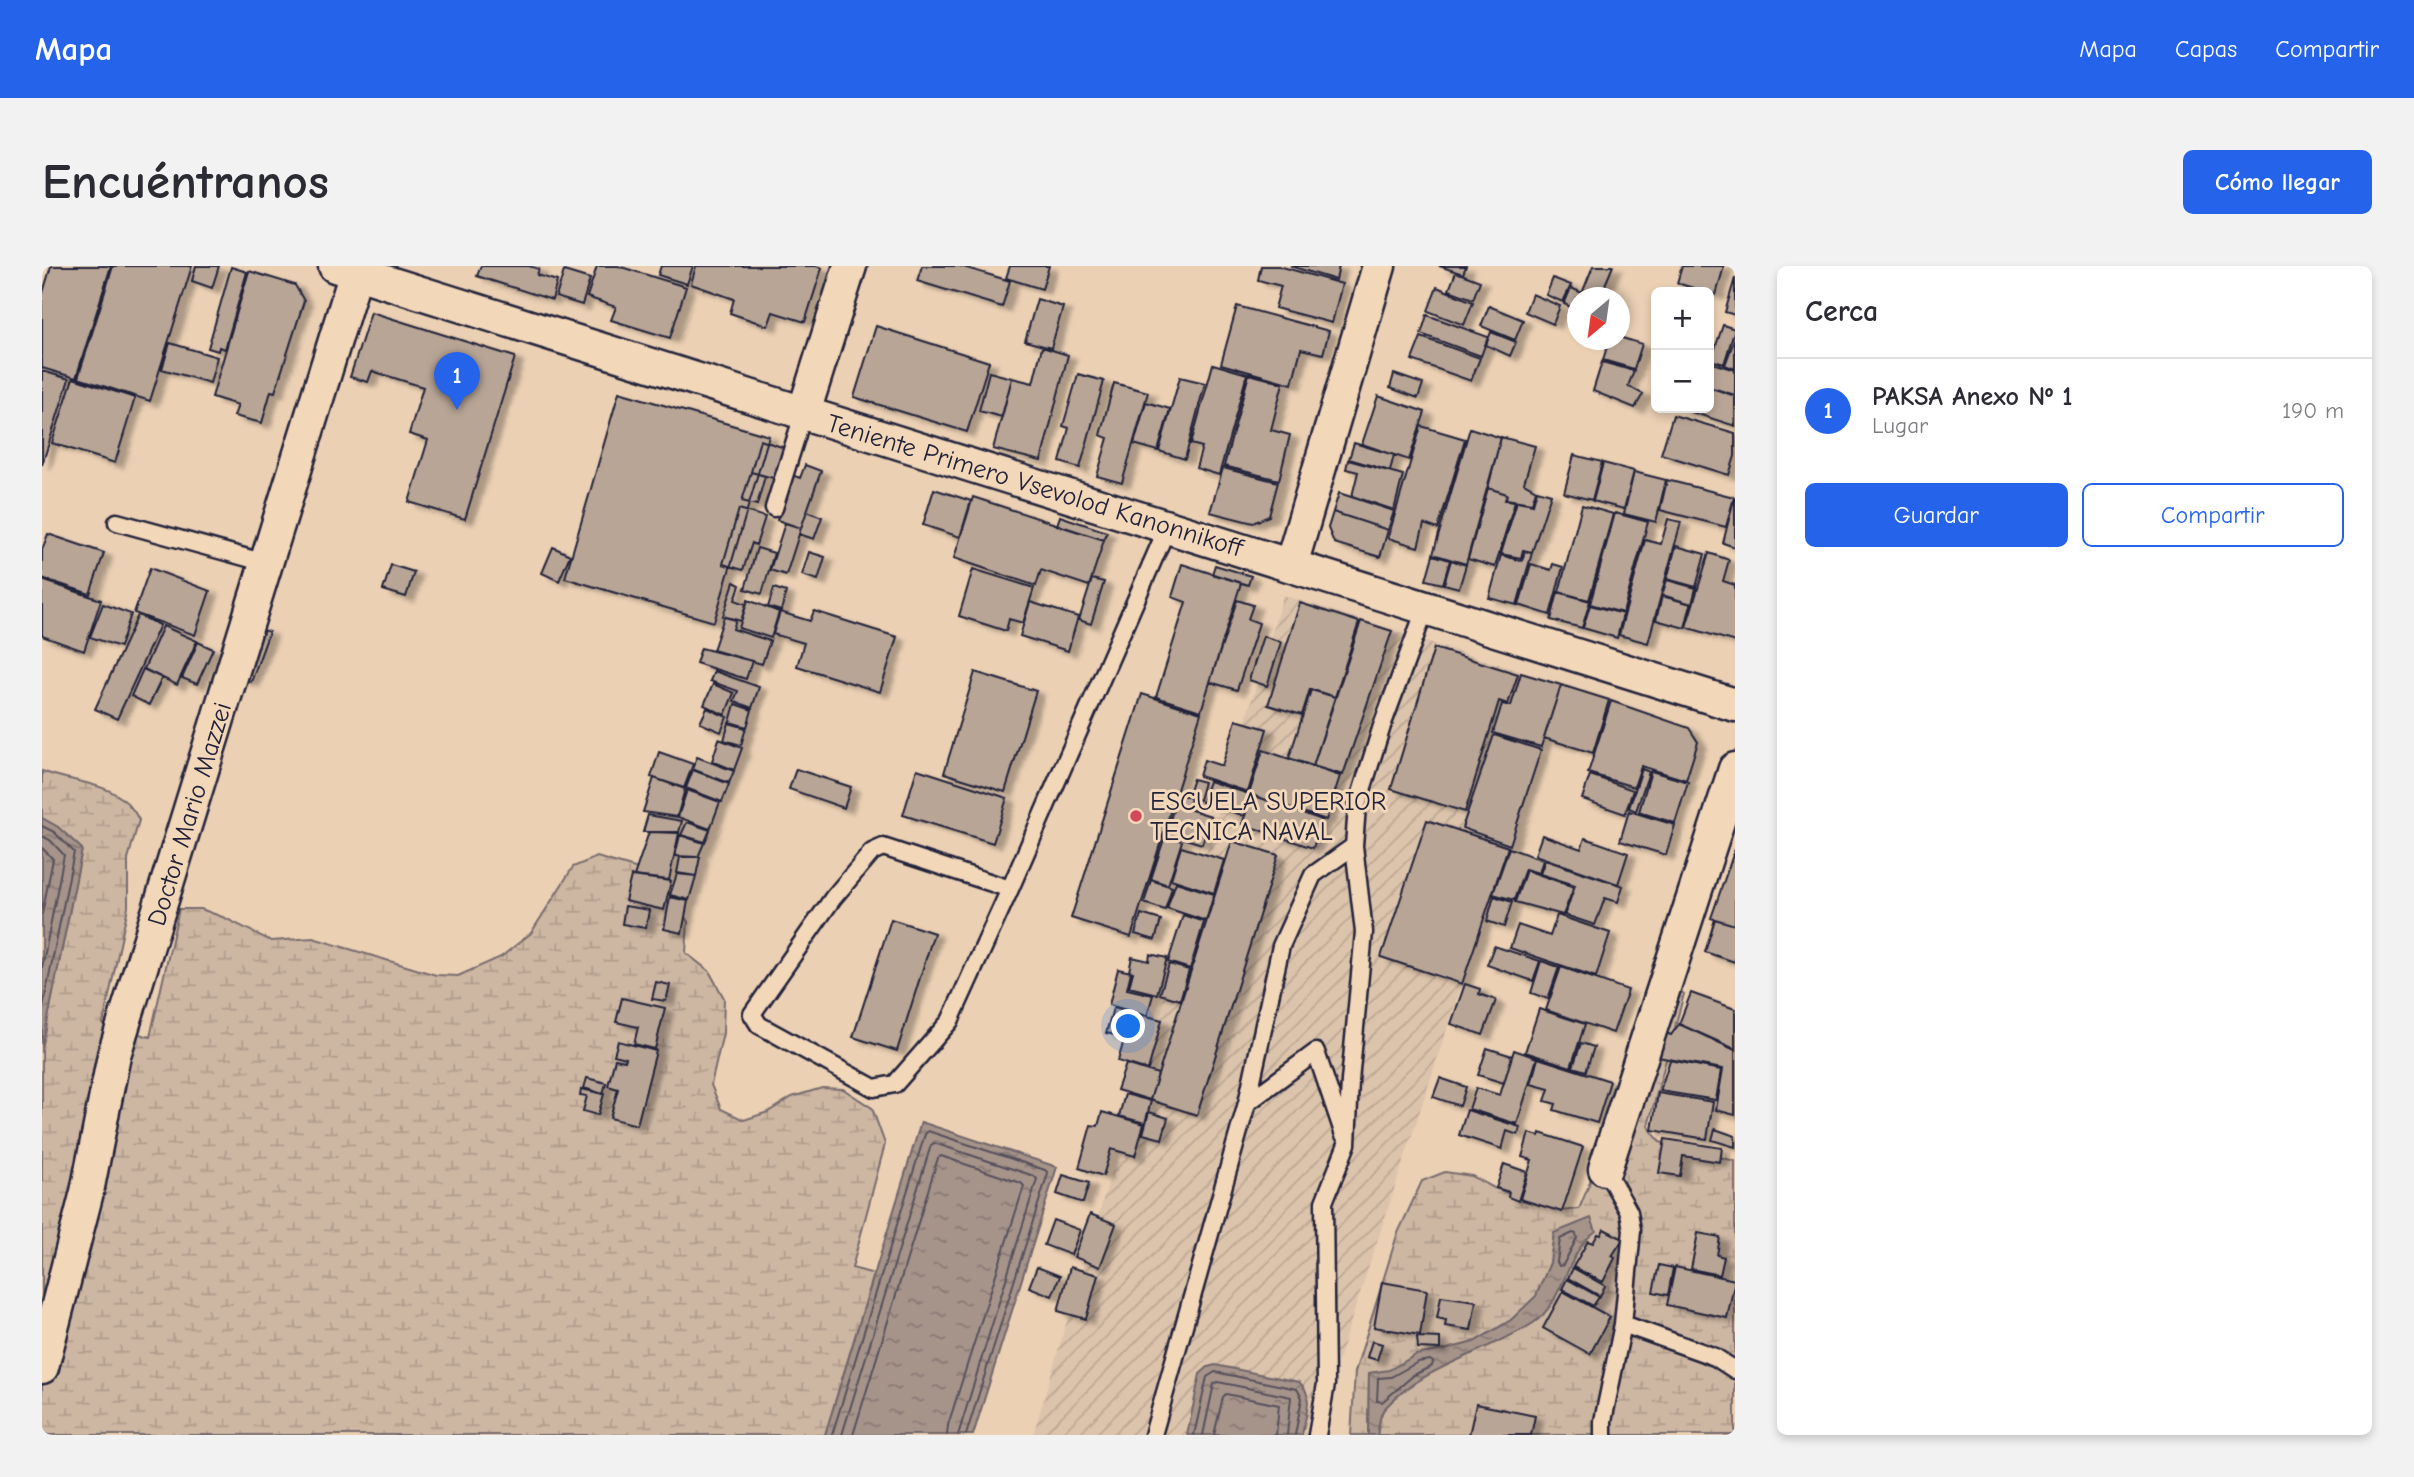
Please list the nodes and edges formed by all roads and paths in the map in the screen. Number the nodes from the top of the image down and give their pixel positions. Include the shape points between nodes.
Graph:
1 (850, 266) edge
2 (1379, 266) edge
3 (350, 268) edge
4 (804, 412) junction
5 (774, 508) dead end
6 (117, 522) dead end
7 (1168, 526) junction
8 (266, 563) junction
9 (1291, 565) junction
10 (1426, 607) junction
11 (1735, 705) edge
12 (1735, 769) edge
13 (1354, 846) junction
14 (1010, 889) junction
15 (1247, 1103) junction
16 (1347, 1144) junction
17 (1605, 1168) joint
18 (1623, 1324) junction
19 (42, 1367) edge
20 (1735, 1370) edge
21 (1153, 1435) edge
22 (1317, 1435) edge
23 (1603, 1435) edge

1 - 4 street
2 - 9 street
3 - 4 street, Teniente Primero Vsevolod Kanonnikoff
3 - 8 street, Doctor Mario Mazzei
4 - 5 lane
4 - 7 street, Teniente Primero Vsevolod Kanonnikoff
6 - 8 lane
7 - 9 street, Teniente Primero Vsevolod Kanonnikoff
7 - 14 lane
8 - 19 street, Doctor Mario Mazzei via 114,1055 87,1192
9 - 10 street, Teniente Primero Vsevolod Kanonnikoff
10 - 11 street, Teniente Primero Vsevolod Kanonnikoff
10 - 13 lane via 1357,806
12 - 17 street
13 - 15 lane via 1313,875 1281,946
13 - 16 lane via 1364,932
14 - 14 lane via 950,1021 895,1084 874,1088 759,1025 752,1014 833,898 872,852 883,847
15 - 16 lane via 1316,1052
15 - 21 lane
16 - 22 lane via 1324,1202 1326,1384
17 - 18 lane via 1629,1212 1632,1230
18 - 20 lane via 1715,1357
18 - 23 lane

